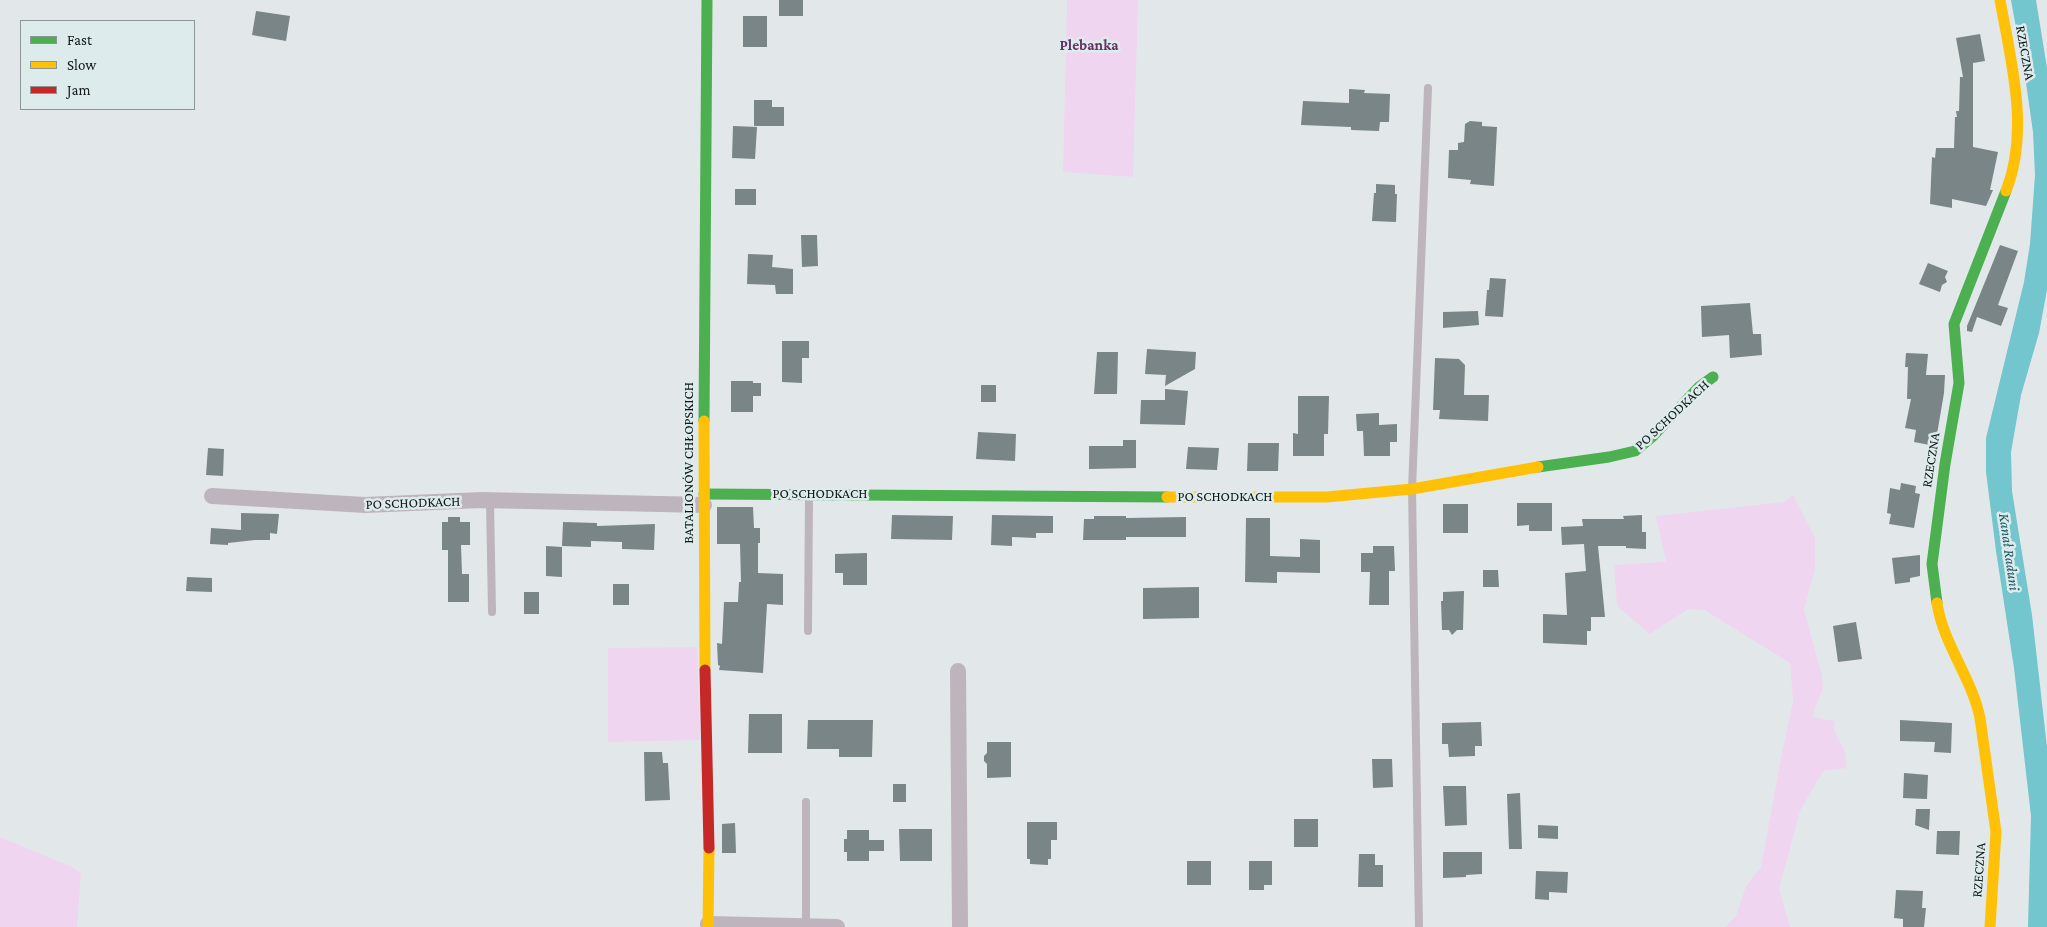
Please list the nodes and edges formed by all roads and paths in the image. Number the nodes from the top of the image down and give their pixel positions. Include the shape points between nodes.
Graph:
1 (707, 0) edge
2 (2000, 0) edge
3 (1428, 88) dead end
4 (1713, 377) dead end
5 (1412, 489) junction
6 (809, 494) junction
7 (212, 496) dead end
8 (704, 499) junction
9 (490, 500) junction
10 (492, 612) dead end
11 (808, 631) dead end
12 (958, 671) dead end
13 (806, 802) dead end
14 (708, 925) edge
15 (806, 926) edge
16 (837, 927) edge
17 (960, 927) edge
18 (1419, 927) edge
19 (1990, 927) edge

1 - 8 street, BATALIONÓW CHŁOPSKICH
2 - 19 street, RZECZNA via 2016,92 2017,152 2010,182 1954,324 1959,383 1932,564 1940,621 1977,703 1980,718 1996,832
3 - 5 lane
4 - 5 street, PO SCHODKACH via 1634,451
5 - 6 street, PO SCHODKACH via 1327,497 1244,498
5 - 18 lane
6 - 8 street, PO SCHODKACH
6 - 11 lane
7 - 9 street, PO SCHODKACH via 365,505
8 - 9 street, PO SCHODKACH
8 - 14 street, BATALIONÓW CHŁOPSKICH
9 - 10 lane
12 - 17 street
13 - 15 lane
14 - 15 street
15 - 16 street

